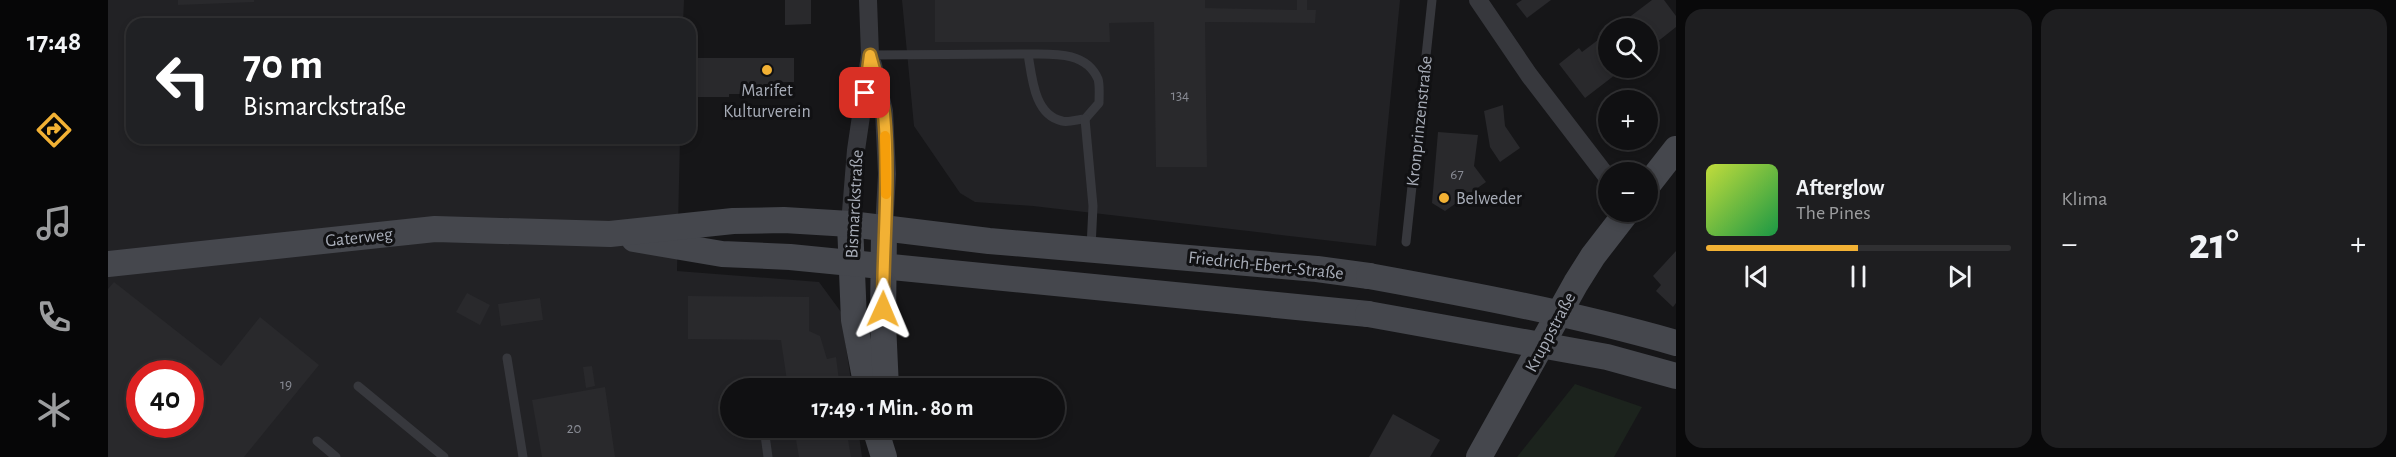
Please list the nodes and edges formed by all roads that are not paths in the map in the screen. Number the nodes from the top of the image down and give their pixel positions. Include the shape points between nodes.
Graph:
1 (868, 0) edge
2 (1432, 0) edge
3 (1478, 0) edge
4 (1028, 54) junction
5 (870, 55) junction
6 (1085, 119) junction
7 (1676, 149) edge
8 (1598, 165) edge
9 (1658, 172) edge
10 (1620, 222) edge
11 (850, 224) junction
12 (884, 228) junction
13 (610, 234) junction
14 (1406, 242) dead end
15 (1091, 249) junction
16 (108, 264) edge
17 (851, 264) junction
18 (883, 266) junction
19 (1676, 343) edge
20 (507, 358) dead end
21 (1676, 376) edge
22 (865, 378) edge
23 (886, 378) edge
24 (358, 386) dead end
25 (765, 438) edge
26 (878, 438) edge
27 (887, 438) edge
28 (317, 441) dead end
29 (884, 456) edge
30 (336, 457) edge
31 (444, 457) edge
32 (523, 457) edge
33 (768, 457) edge
34 (1479, 457) edge

1 - 5 street, Bismarckstraße
2 - 14 lane, Kronprinzenstraße
3 - 8 street
4 - 5 lane
4 - 6 lane via 1042,110 1062,122
4 - 6 lane via 1062,54 1084,61 1098,80 1099,103
5 - 11 street, Bismarckstraße
5 - 12 street, Bismarckstraße via 884,111
6 - 15 lane via 1093,206
7 - 9 main road
10 - 34 main road, Kruppstraße via 1576,283
11 - 12 main road, Friedrich-Ebert-Straße
11 - 13 main road, Gaterweg via 733,221
11 - 17 main road, Bismarckstraße
12 - 15 main road, Friedrich-Ebert-Straße
12 - 18 main road, Bismarckstraße
13 - 16 main road, Gaterweg via 435,229
13 - 17 main road, Gaterweg via 722,254
15 - 19 main road, Friedrich-Ebert-Straße, bridge via 1370,276 1527,306
17 - 18 main road
17 - 22 main road, Bismarckstraße via 854,320
18 - 21 main road, bridge via 1368,314 1607,357
18 - 23 main road, Bismarckstraße
20 - 32 lane
24 - 31 lane
25 - 33 lane
26 - 29 main road
27 - 29 main road
28 - 30 lane

